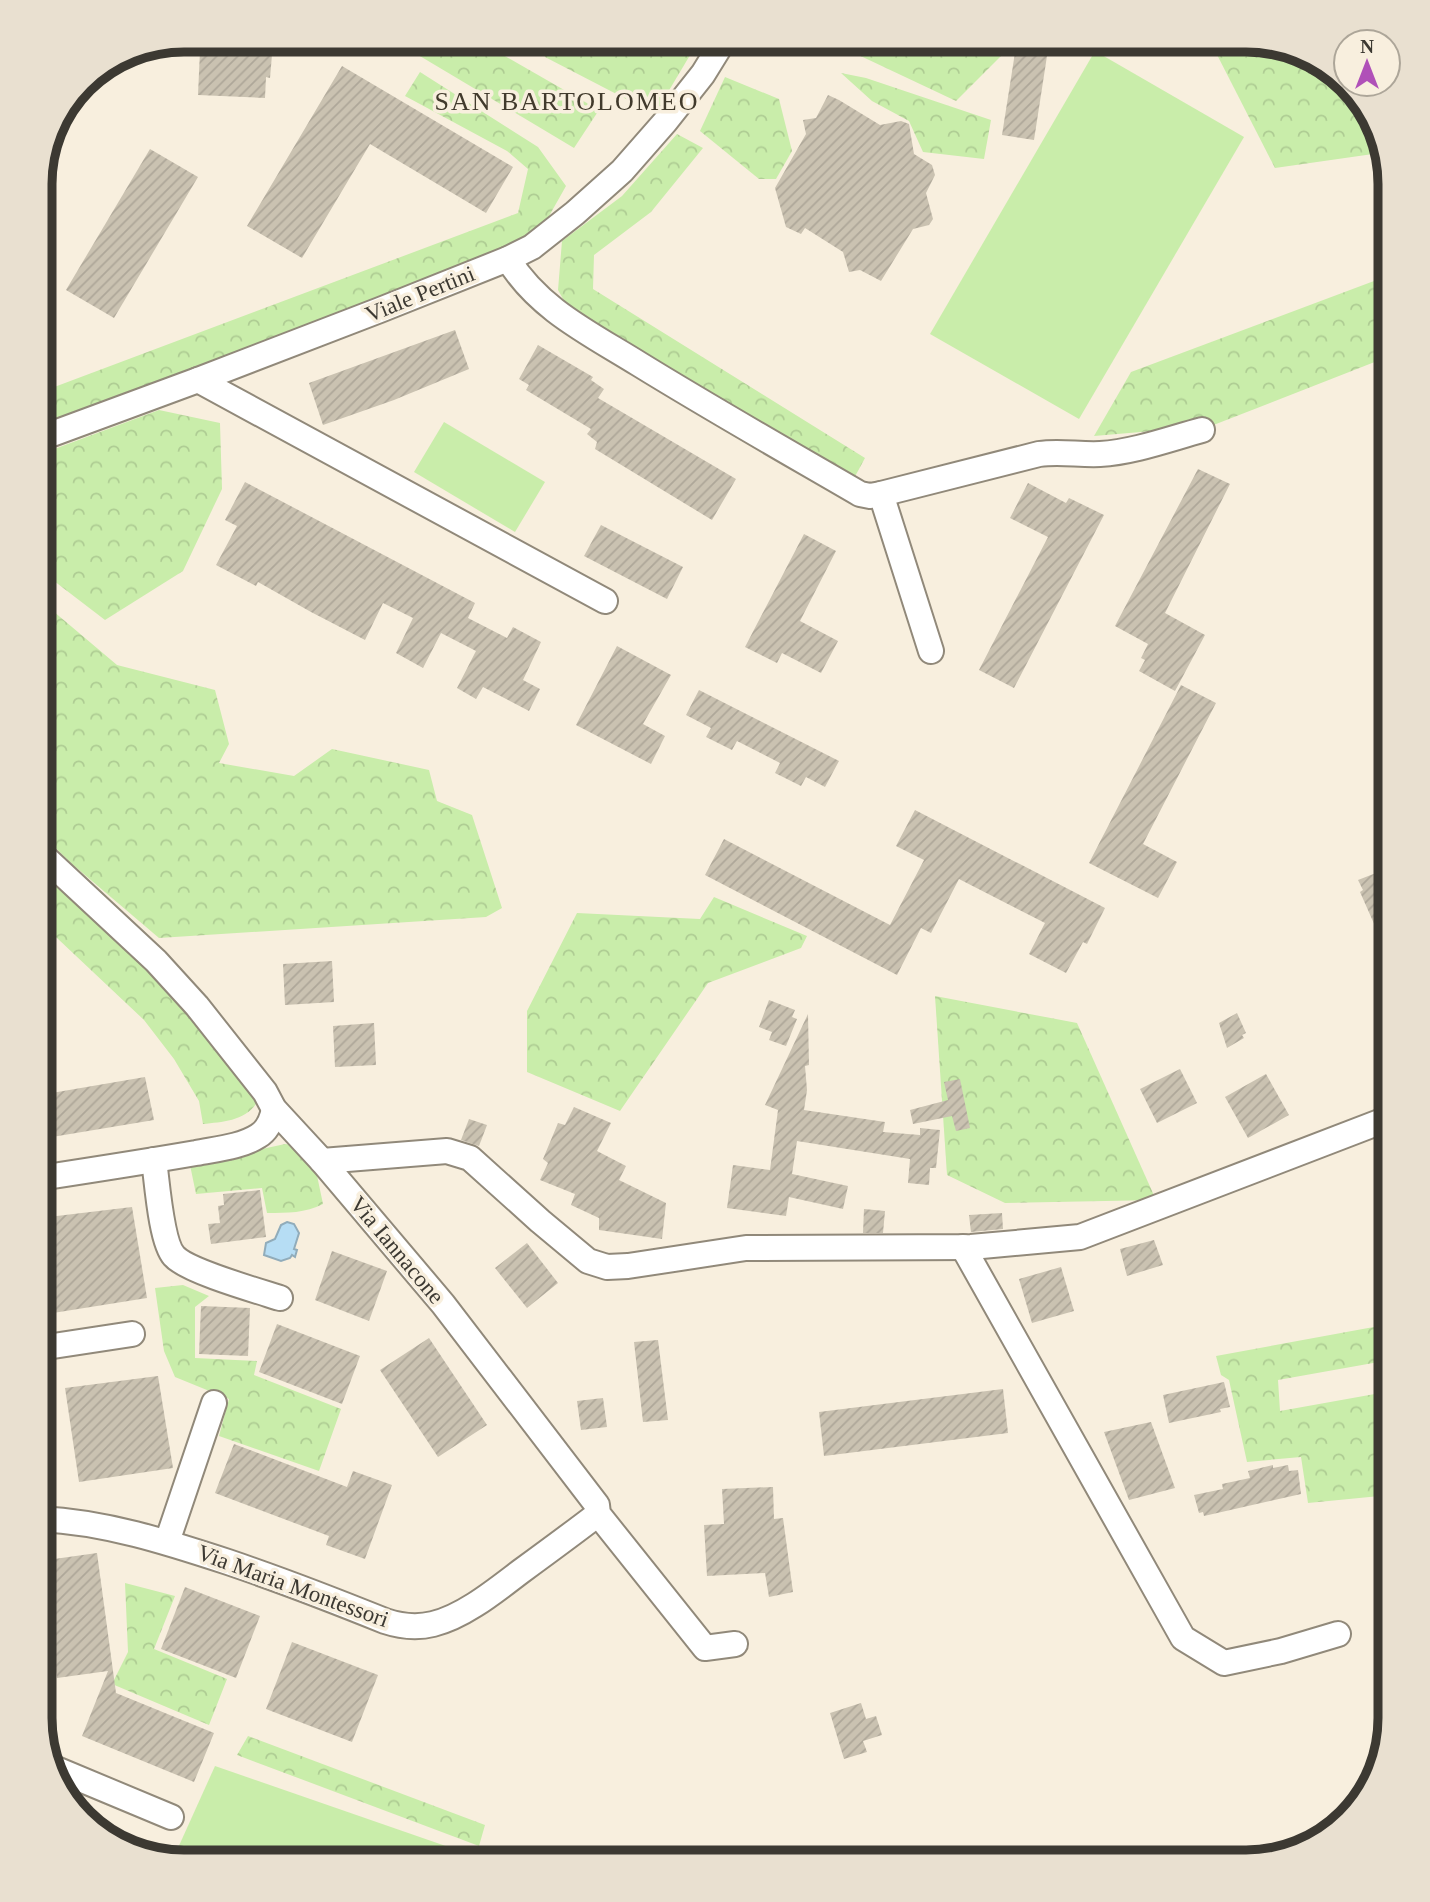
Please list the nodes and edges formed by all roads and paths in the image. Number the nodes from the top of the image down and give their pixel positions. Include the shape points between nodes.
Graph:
1 (716, 52) edge
2 (508, 259) junction
3 (198, 380) junction
4 (1202, 430) dead end
5 (53, 434) edge
6 (881, 494) junction
7 (605, 601) dead end
8 (931, 651) dead end
9 (53, 865) edge
10 (274, 1109) junction
11 (1378, 1123) edge
12 (153, 1160) junction
13 (322, 1161) junction
14 (53, 1176) edge
15 (963, 1247) junction
16 (280, 1298) dead end
17 (132, 1334) dead end
18 (53, 1346) edge
19 (214, 1403) dead end
20 (598, 1514) junction
21 (53, 1520) edge
22 (167, 1542) junction
23 (1338, 1634) dead end
24 (735, 1644) dead end
25 (65, 1773) edge
26 (171, 1817) dead end

1 - 2 street, Viale Pertini via 622,171 551,232
2 - 3 street, Viale Pertini
2 - 6 street via 547,306 672,385 860,494
3 - 5 street, Viale Pertini
3 - 7 street
4 - 6 street via 1100,454 1039,454
6 - 8 street
9 - 10 street, Via Iannacone via 197,1006
10 - 12 street via 269,1125 257,1137
10 - 13 street, Via Iannacone
11 - 15 street via 1080,1237
12 - 14 street
12 - 16 street via 165,1238 174,1256 197,1270
13 - 15 street via 447,1151 470,1158 588,1261 607,1267 746,1248
13 - 20 street, Via Iannacone via 443,1304 597,1505
15 - 23 street via 1183,1638 1224,1663
17 - 18 street
19 - 22 street
20 - 22 street, Via Maria Montessori via 494,1592 447,1619 419,1626 385,1621
20 - 24 street, Via Iannacone via 705,1648
21 - 22 street, Via Maria Montessori
25 - 26 street

